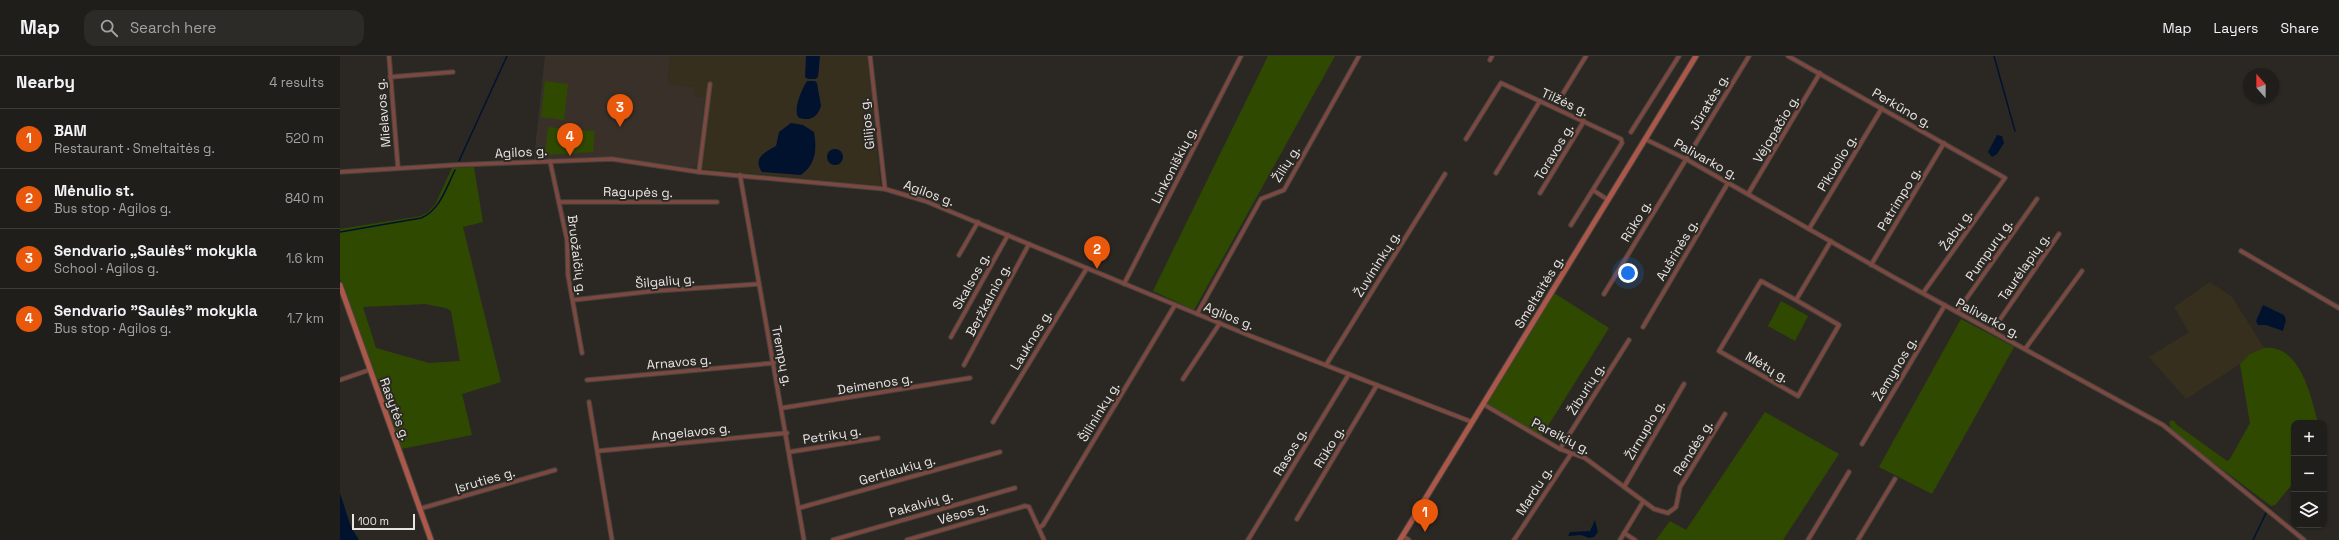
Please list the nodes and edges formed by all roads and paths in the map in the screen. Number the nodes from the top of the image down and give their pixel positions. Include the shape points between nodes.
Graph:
1 (388, 56) edge
2 (870, 56) edge
3 (1241, 56) edge
4 (1359, 56) edge
5 (1586, 56) edge
6 (1679, 56) edge
7 (1696, 56) edge
8 (1749, 56) edge
9 (1788, 56) edge
10 (453, 72) dead end
11 (1820, 73) junction
12 (390, 77) junction
13 (710, 84) dead end
14 (1559, 100) dead end
15 (1540, 101) junction
16 (1882, 108) junction
17 (1584, 121) junction
18 (1631, 132) dead end
19 (1466, 139) dead end
20 (1645, 139) junction
21 (1944, 143) junction
22 (1686, 159) junction
23 (550, 161) junction
24 (398, 168) junction
25 (340, 172) edge
26 (699, 172) junction
27 (1496, 173) dead end
28 (1445, 174) dead end
29 (740, 175) junction
30 (2005, 178) joint
31 (1728, 183) junction
32 (885, 189) junction
33 (1593, 190) junction
34 (1540, 193) dead end
35 (1748, 194) junction
36 (2037, 199) dead end
37 (1608, 200) junction
38 (559, 202) junction
39 (717, 202) dead end
40 (978, 222) junction
41 (1571, 225) dead end
42 (1809, 228) junction
43 (2059, 234) dead end
44 (1008, 235) junction
45 (1831, 241) junction
46 (1029, 244) junction
47 (2241, 250) dead end
48 (959, 255) dead end
49 (1871, 265) junction
50 (1087, 268) junction
51 (2082, 271) dead end
52 (758, 284) junction
53 (1124, 284) junction
54 (340, 285) edge
55 (1923, 293) junction
56 (1604, 294) dead end
57 (573, 300) junction
58 (1796, 300) junction
59 (1175, 305) junction
60 (1945, 305) junction
61 (2339, 308) edge
62 (1957, 312) junction
63 (1197, 314) junction
64 (1220, 323) junction
65 (1643, 327) dead end
66 (1992, 331) junction
67 (951, 337) dead end
68 (1629, 340) dead end
69 (2025, 349) junction
70 (582, 353) dead end
71 (774, 363) junction
72 (1326, 364) junction
73 (964, 365) dead end
74 (369, 370) junction
75 (1349, 374) junction
76 (970, 378) dead end
77 (1183, 379) dead end
78 (340, 380) edge
79 (587, 380) dead end
80 (1684, 384) dead end
81 (1377, 385) junction
82 (590, 402) dead end
83 (1483, 404) junction
84 (782, 408) junction
85 (1726, 414) dead end
86 (993, 422) dead end
87 (1472, 422) junction
88 (787, 433) junction
89 (878, 438) dead end
90 (1862, 444) dead end
91 (1560, 449) junction
92 (598, 451) junction
93 (789, 452) junction
94 (1000, 452) dead end
95 (1571, 454) junction
96 (556, 470) dead end
97 (1849, 472) dead end
98 (1895, 479) dead end
99 (1624, 487) junction
100 (1015, 488) dead end
101 (1643, 502) junction
102 (799, 508) junction
103 (419, 509) junction
104 (1668, 512) joint
105 (1297, 519) dead end
106 (1039, 528) junction
107 (1624, 533) junction
108 (1401, 538) edge
109 (431, 540) edge
110 (612, 540) edge
111 (804, 540) edge
112 (833, 540) edge
113 (907, 540) edge
114 (1044, 540) edge
115 (1248, 540) edge
116 (1409, 540) edge
117 (1514, 540) edge
118 (1620, 540) edge
119 (1635, 540) edge
120 (1808, 540) edge
121 (1858, 540) edge
122 (2304, 540) edge

1 - 12 street, Mielavos g.
2 - 32 street, Gilijos g.
3 - 53 street, Linkoniškių g.
4 - 63 street, Žilių g. via 1284,190 1261,199
5 - 14 street
6 - 18 street
7 - 20 main road, Smeltaitės g.
8 - 22 street, Jūratės g.
9 - 11 street, Perkūno g.
10 - 12 street
11 - 16 street, Perkūno g.
11 - 35 street, Vėjopačio g.
12 - 24 street, Mielavos g.
13 - 26 street
15 - 17 street, Tilžės g.
15 - 19 street, Tilžės g. via 1501,83
15 - 27 street
16 - 21 street, Perkūno g.
16 - 42 street, Pikuolio g.
17 - 33 street, Tilžės g. via 1620,138 1622,143
17 - 34 street, Toravos g.
20 - 22 street, Palivarko g.
20 - 37 main road, Smeltaitės g.
21 - 30 street, Perkūno g.
21 - 49 street, Patrimpo g.
22 - 31 street, Palivarko g.
22 - 56 street, Rūko g.
23 - 24 street, Agilos g.
23 - 26 street, Agilos g. via 612,159
23 - 38 street, Bruožaičių g.
24 - 25 street, Agilos g.
26 - 29 street, Agilos g.
28 - 72 street, Žuvininkų g.
29 - 32 street, Agilos g.
29 - 52 street, Trempų g.
30 - 55 street, Žabų g.
31 - 35 street, Palivarko g.
31 - 65 street, Aušrinės g.
32 - 40 street, Agilos g. via 926,200
33 - 37 street
33 - 41 street
35 - 42 street, Palivarko g.
36 - 62 street, Pumpurų g.
37 - 83 main road, Smeltaitės g.
38 - 39 street, Ragupės g.
38 - 57 street, Bruožaičių g. via 567,240 567,267
40 - 44 street, Agilos g.
40 - 48 street
42 - 45 street, Palivarko g.
43 - 66 street, Taurėlapių g.
44 - 46 street, Agilos g.
44 - 67 street, Skalsos g.
45 - 49 street, Palivarko g.
45 - 58 street
46 - 50 street, Agilos g.
46 - 73 street, Beržkalnio g.
47 - 61 street
49 - 55 street, Palivarko g.
50 - 53 street, Agilos g.
50 - 86 street, Lauknos g.
51 - 69 street
52 - 57 street, Šilgalių g.
52 - 71 street, Trempų g.
53 - 59 street, Agilos g.
54 - 74 main road, Rasytės g.
55 - 60 street, Palivarko g.
57 - 70 street, Bruožaičių g.
58 - 58 street, Mėtų g. via 1761,280 1718,351 1798,396 1839,325
59 - 63 street, Agilos g.
59 - 106 street, Šilininkų g.
60 - 62 street, Palivarko g.
60 - 90 street, Žemynos g.
62 - 66 street, Palivarko g.
63 - 64 street, Agilos g.
64 - 72 street, Agilos g.
64 - 77 street
66 - 69 street, Palivarko g.
68 - 91 street, Žiburių g.
69 - 122 street, Palivarko g. via 2163,425
71 - 79 street, Arnavos g.
71 - 84 street, Trempų g.
72 - 75 street, Agilos g.
74 - 78 street
74 - 103 main road, Rasytės g.
75 - 81 street, Agilos g.
75 - 115 street, Rasos g.
76 - 84 street, Deimenos g.
80 - 99 street, Žirnupio g.
81 - 87 street, Agilos g.
81 - 105 street, Rūko g.
82 - 92 street
83 - 87 main road, Smeltaitės g.
83 - 91 street, Pareikių g.
84 - 88 street, Trempų g.
85 - 104 street, Rendės g. via 1680,487 1676,507
87 - 108 main road, Smeltaitės g.
88 - 92 street, Angelavos g.
88 - 93 street, Trempų g.
89 - 93 street, Petrikų g.
91 - 95 street, Pareikių g.
92 - 110 street
93 - 102 street, Trempų g.
94 - 102 street, Gertlaukių g.
95 - 99 street, Pareikių g. via 1585,458
95 - 117 street, Mardu g.
96 - 103 street, Įsruties g.
97 - 120 street
98 - 121 street
99 - 101 street, Pareikių g.
100 - 112 street, Pakalvių g.
101 - 104 street, Pareikių g. via 1661,512
101 - 107 street
102 - 111 street, Trempų g.
103 - 109 main road, Rasytės g.
106 - 113 street, Vėsos g. via 1029,507 1025,506
106 - 114 street
107 - 118 street
107 - 119 street
108 - 116 street

